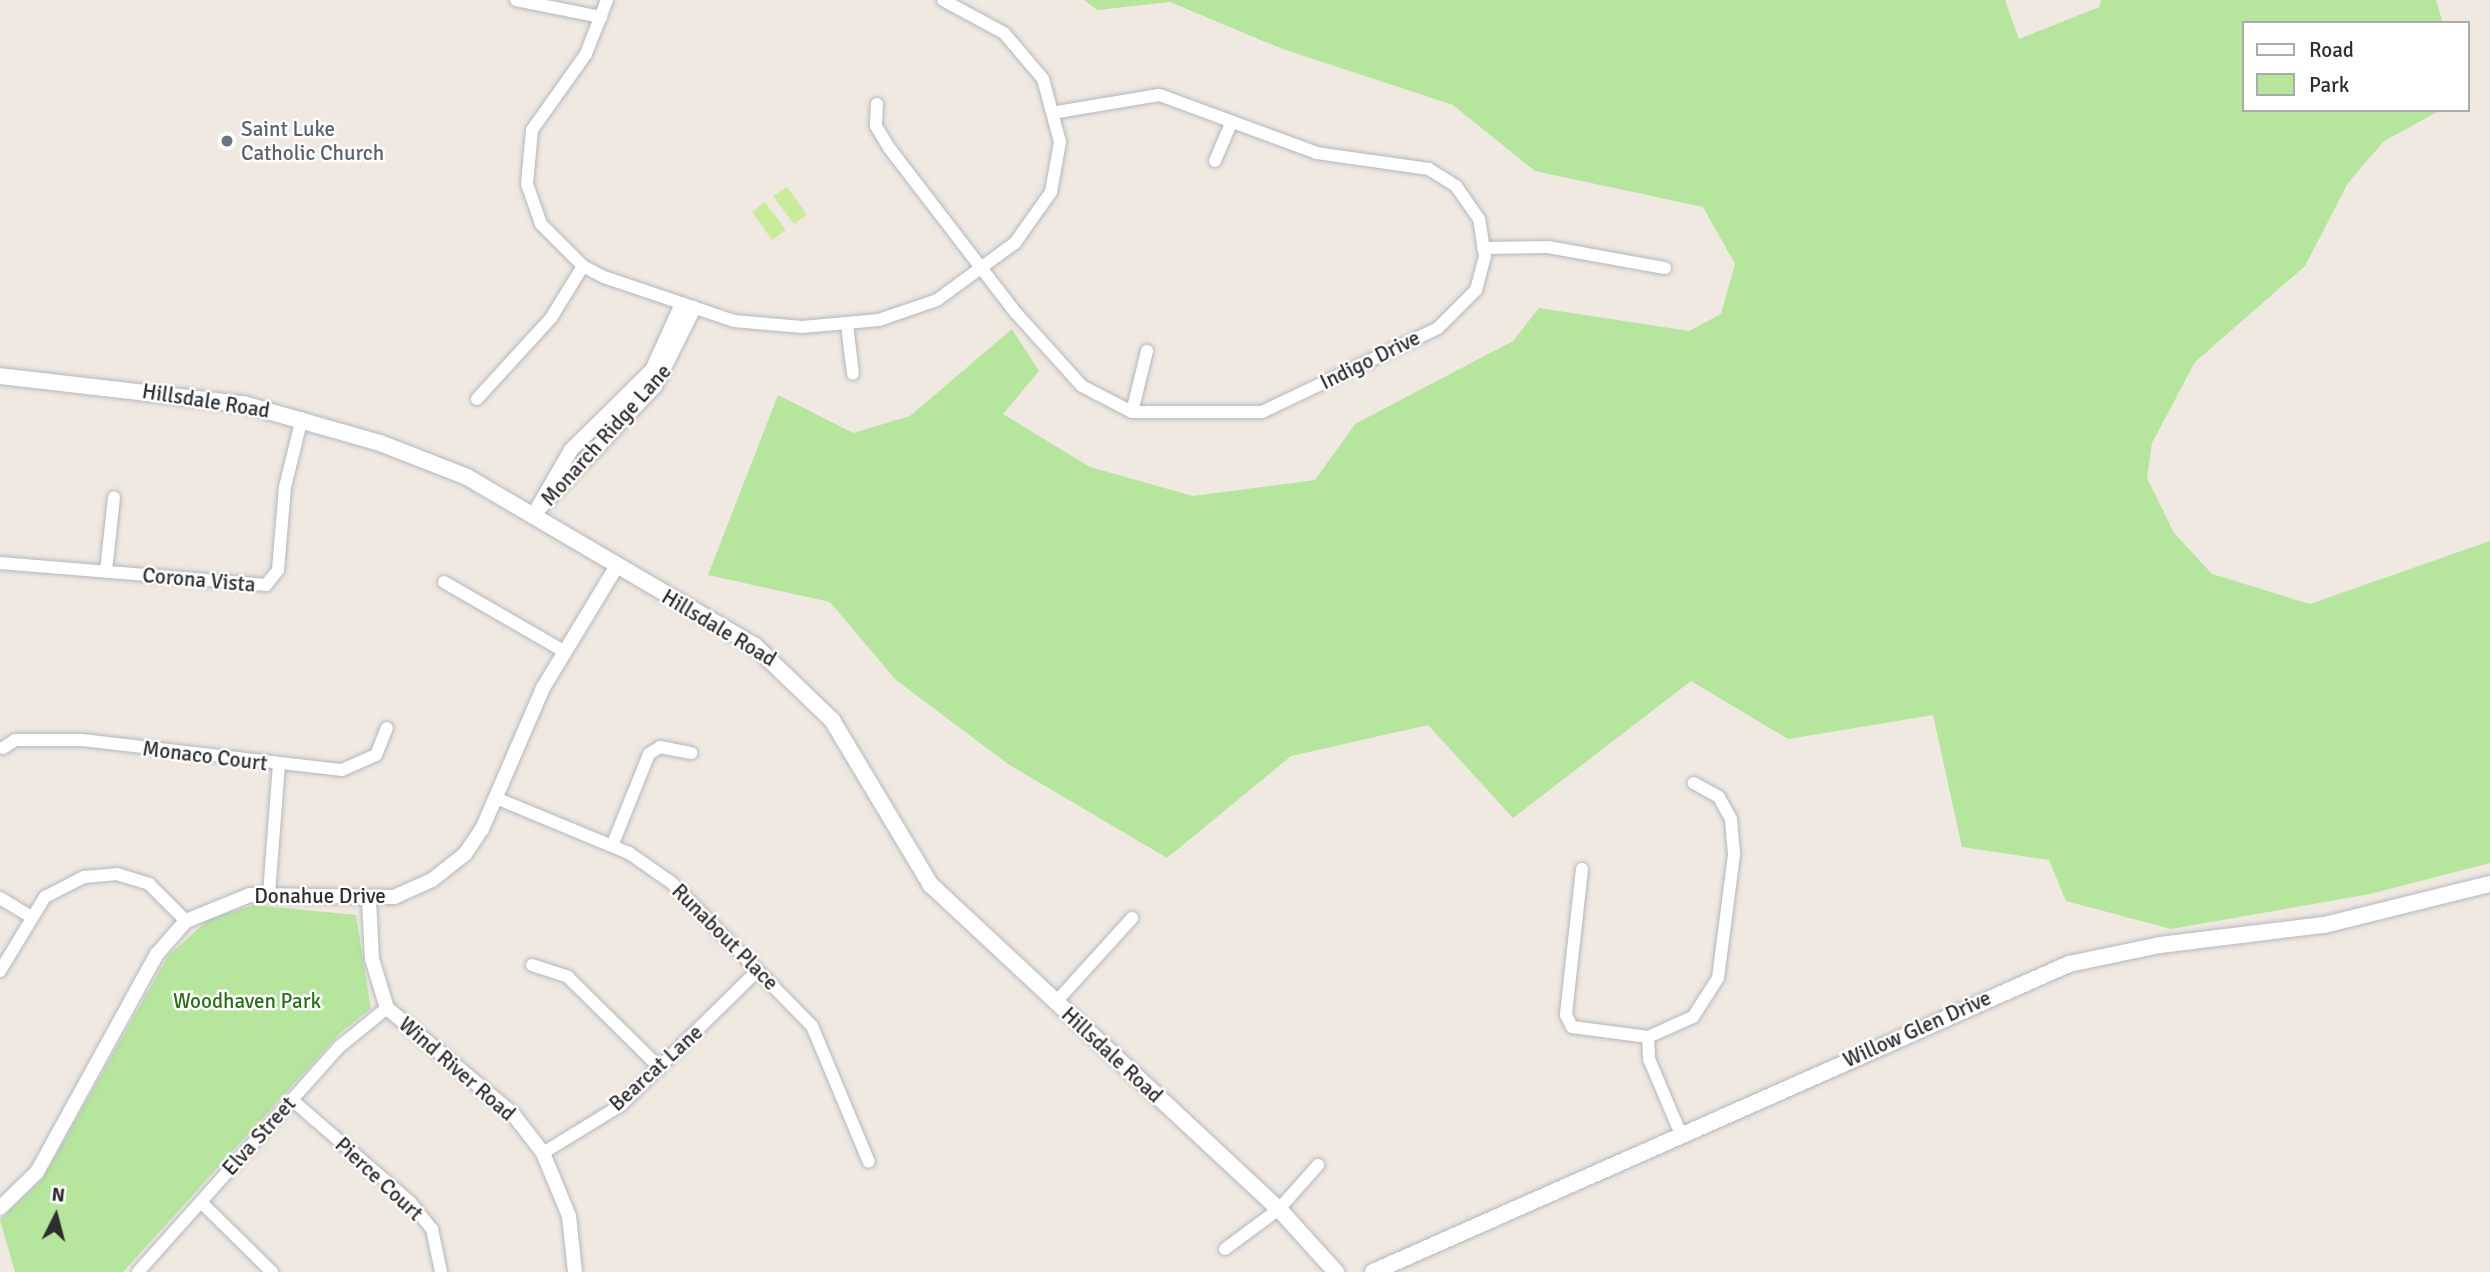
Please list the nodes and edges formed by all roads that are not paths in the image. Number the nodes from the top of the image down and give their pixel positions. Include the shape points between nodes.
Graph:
1 (516, 0) edge
2 (607, 0) edge
3 (943, 0) edge
4 (601, 17) junction
5 (877, 104) dead end
6 (1057, 112) junction
7 (1233, 121) junction
8 (1216, 161) dead end
9 (1483, 248) junction
10 (583, 266) junction
11 (979, 267) junction
12 (1665, 268) dead end
13 (688, 306) junction
14 (847, 326) junction
15 (1147, 351) dead end
16 (853, 374) dead end
17 (0, 376) edge
18 (477, 399) dead end
19 (1132, 412) junction
20 (302, 418) junction
21 (114, 497) dead end
22 (534, 514) junction
23 (0, 563) edge
24 (617, 566) junction
25 (106, 571) junction
26 (444, 582) dead end
27 (565, 652) junction
28 (387, 728) dead end
29 (3, 748) dead end
30 (691, 753) dead end
31 (279, 765) junction
32 (1694, 783) dead end
33 (496, 798) junction
34 (612, 845) junction
35 (1581, 869) dead end
36 (2490, 884) edge
37 (270, 894) junction
38 (0, 898) edge
39 (369, 900) junction
40 (30, 916) junction
41 (1132, 918) dead end
42 (186, 921) junction
43 (532, 965) dead end
44 (758, 970) junction
45 (0, 971) edge
46 (1055, 1003) junction
47 (387, 1008) junction
48 (1648, 1037) junction
49 (660, 1068) junction
50 (292, 1100) junction
51 (1680, 1132) junction
52 (543, 1153) junction
53 (869, 1161) dead end
54 (1318, 1166) dead end
55 (201, 1202) junction
56 (0, 1208) edge
57 (1279, 1209) junction
58 (1225, 1249) dead end
59 (138, 1272) edge
60 (272, 1272) edge
61 (441, 1272) edge
62 (575, 1272) edge
63 (1336, 1272) edge
64 (1373, 1272) edge

1 - 4 street
2 - 4 street
3 - 6 street via 1019,46 1044,79
4 - 10 street via 586,54 536,121 527,164 529,194 541,225
5 - 11 street, Indigo Drive via 876,126 890,149
6 - 7 street, Indigo Drive via 1159,95
6 - 11 street via 1060,152 1051,192 1015,243
7 - 8 street
7 - 9 street, Indigo Drive via 1317,153 1439,174 1475,210
9 - 12 street via 1548,247
9 - 19 street, Indigo Drive via 1476,290 1448,322 1352,364 1298,397 1240,415
10 - 13 street
10 - 18 street via 551,318
11 - 14 street via 937,300 896,317
11 - 19 street, Indigo Drive via 1073,378
13 - 14 street via 773,327
13 - 22 street, Monarch Ridge Lane via 652,369 571,450
14 - 16 street
15 - 19 street
17 - 20 main road, Hillsdale Road via 175,394
20 - 22 main road, Hillsdale Road via 456,472
20 - 25 street, Corona Vista via 271,583
21 - 25 street
22 - 24 main road, Hillsdale Road
23 - 25 street, Corona Vista
24 - 27 street, Donahue Drive
24 - 46 main road, Hillsdale Road via 755,646 808,690 840,732 930,884
26 - 27 street
27 - 33 street, Donahue Drive
28 - 31 street, Monaco Court via 383,748 351,768
29 - 31 street, Monaco Court via 15,740 82,740
30 - 34 street via 660,747 649,754
31 - 37 street
32 - 48 street via 1719,797 1732,826 1721,964 1700,1011
33 - 34 street, Runabout Place
33 - 39 street, Donahue Drive via 476,841 453,866 410,892
34 - 44 street, Runabout Place via 672,883
35 - 48 street via 1566,1015 1580,1032
36 - 51 main road, Willow Glen Drive via 2324,925 2160,945 2069,964
37 - 39 street, Donahue Drive
37 - 42 street, Donahue Drive via 229,899
38 - 40 street
39 - 47 street, Wind River Road via 372,960
40 - 42 street via 64,884 106,874 149,884
40 - 45 street
41 - 46 street
42 - 56 street, Donahue Drive via 157,954 37,1172
43 - 49 street via 568,977
44 - 49 street, Bearcat Lane
44 - 53 street, Runabout Place via 812,1026
46 - 57 main road, Hillsdale Road
47 - 50 street, Elva Street via 339,1046
47 - 52 street, Wind River Road via 513,1114
48 - 51 street via 1649,1059
49 - 52 street, Bearcat Lane via 621,1105
50 - 55 street, Elva Street
50 - 61 street, Pierce Court via 410,1202 432,1229
51 - 64 main road, Willow Glen Drive
52 - 62 street, Wind River Road via 569,1216
54 - 57 street
55 - 59 street, Elva Street
55 - 60 street
57 - 58 street
57 - 63 main road, Hillsdale Road

